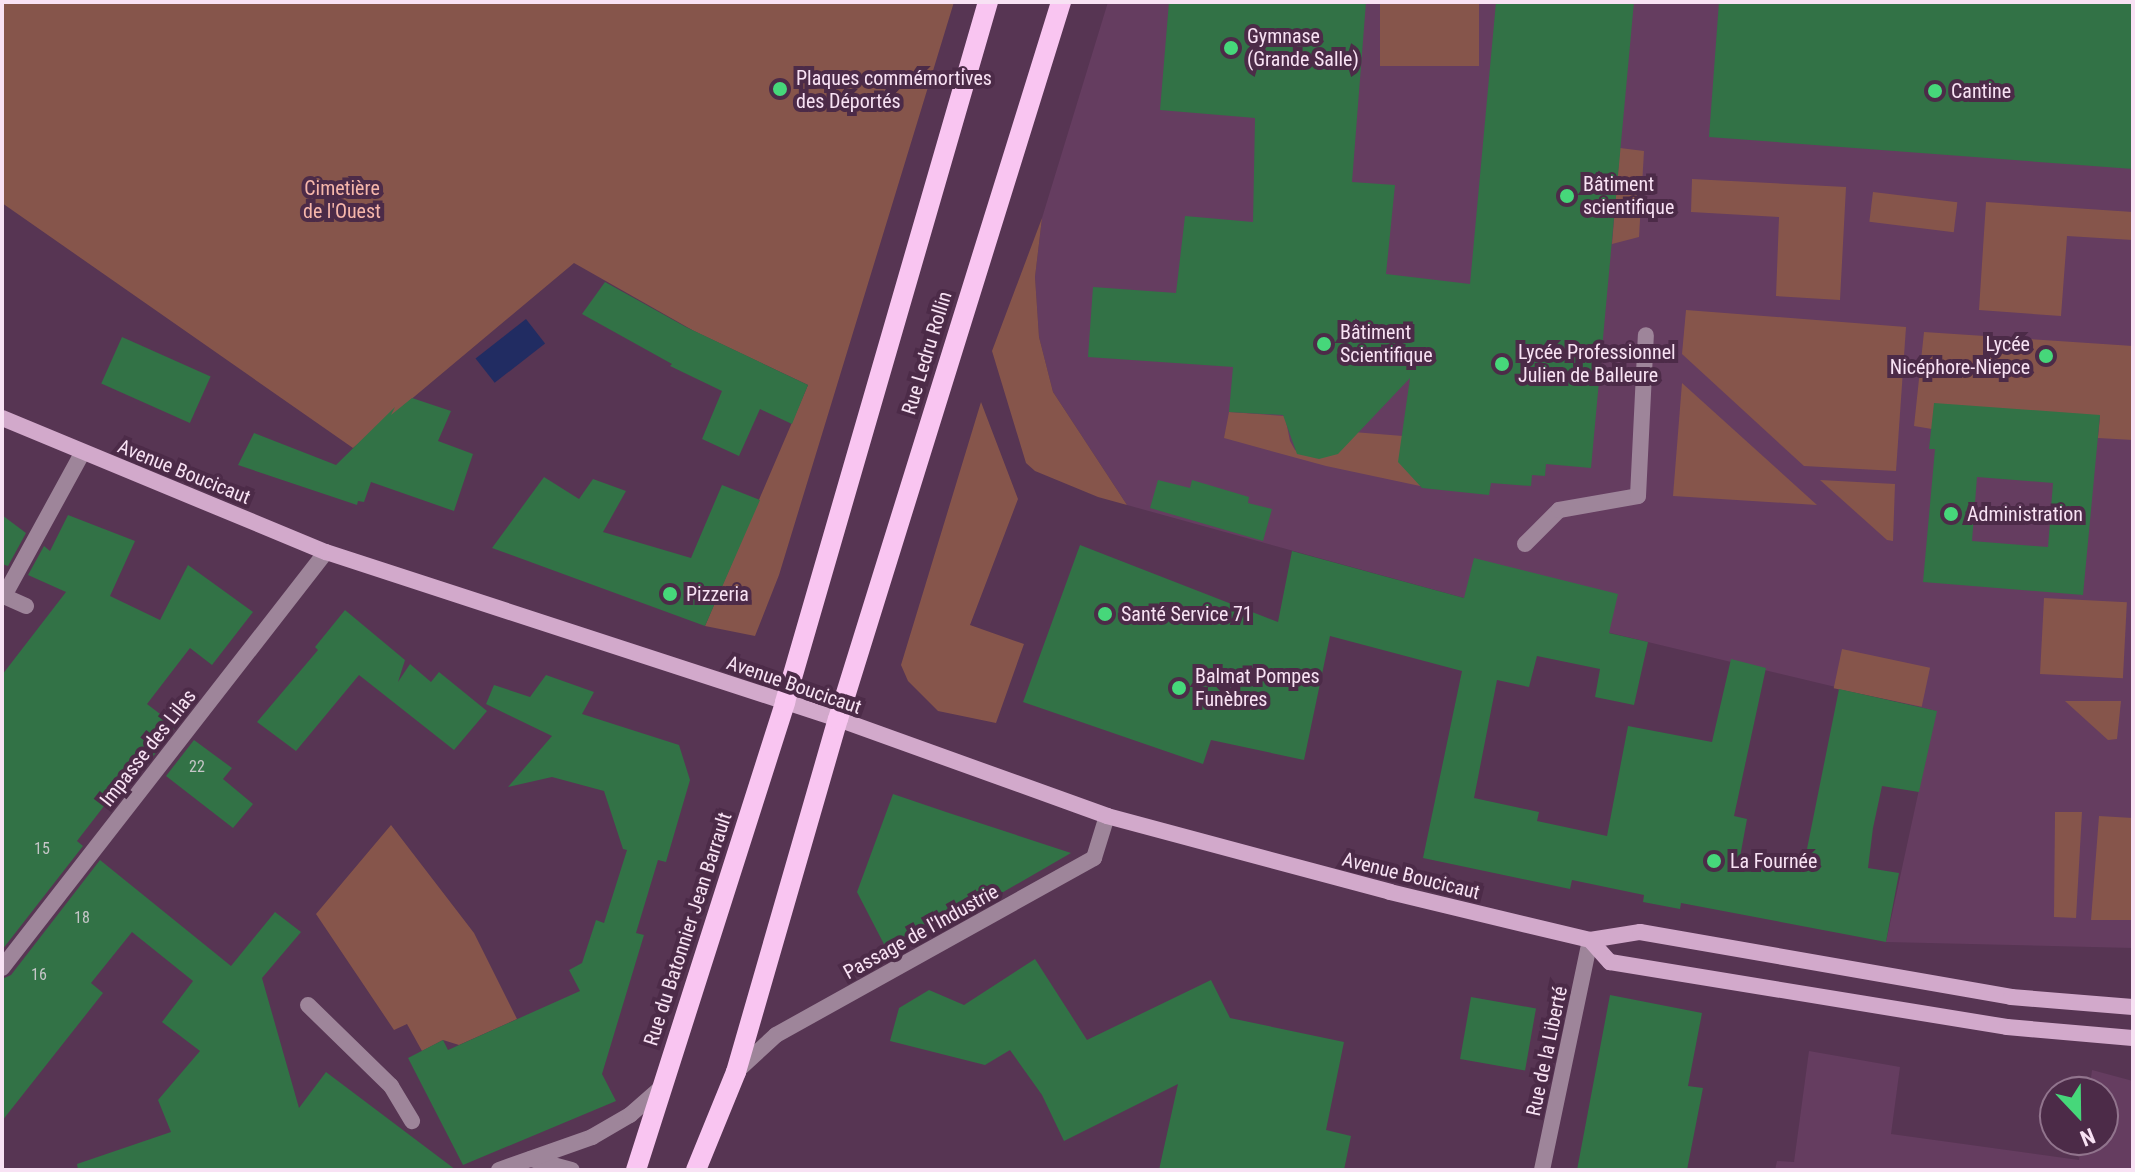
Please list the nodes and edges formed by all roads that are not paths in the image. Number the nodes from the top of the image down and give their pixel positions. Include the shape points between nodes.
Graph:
1 (988, 2) edge
2 (1061, 2) edge
3 (1646, 335) dead end
4 (2, 418) edge
5 (83, 452) junction
6 (1525, 544) dead end
7 (326, 552) junction
8 (26, 606) dead end
9 (785, 702) junction
10 (838, 719) junction
11 (1107, 816) junction
12 (1590, 940) junction
13 (2, 968) edge
14 (308, 1005) dead end
15 (2133, 1007) edge
16 (2133, 1038) edge
17 (736, 1072) junction
18 (664, 1085) junction
19 (412, 1121) dead end
20 (530, 1159) junction
21 (499, 1170) edge
22 (572, 1170) edge
23 (636, 1170) edge
24 (696, 1170) edge
25 (1542, 1170) edge

1 - 9 main road, Rue Ledru Rollin
2 - 10 main road, Rue Ledru Rollin
3 - 6 street via 1638,496 1559,510
4 - 5 main road, Avenue Boucicaut
5 - 7 main road, Avenue Boucicaut
5 - 8 street via 4,596
7 - 9 main road, Avenue Boucicaut
7 - 13 street, Impasse des Lilas
9 - 10 main road, Avenue Boucicaut
9 - 18 main road, Rue du Batonnier Jean Barrault
10 - 11 main road, Avenue Boucicaut
10 - 17 main road
11 - 12 main road, Avenue Boucicaut
11 - 17 street, Passage de l'Industrie via 1094,858 776,1035
12 - 15 main road, Avenue Boucicaut via 1640,932 2011,997
12 - 16 main road, Avenue Boucicaut via 1610,962 2007,1027
12 - 25 street, Rue de la Liberté
14 - 19 street via 391,1086
17 - 24 main road
18 - 20 street via 630,1115 592,1137
18 - 23 main road, Rue du Batonnier Jean Barrault
20 - 21 street
20 - 22 street

